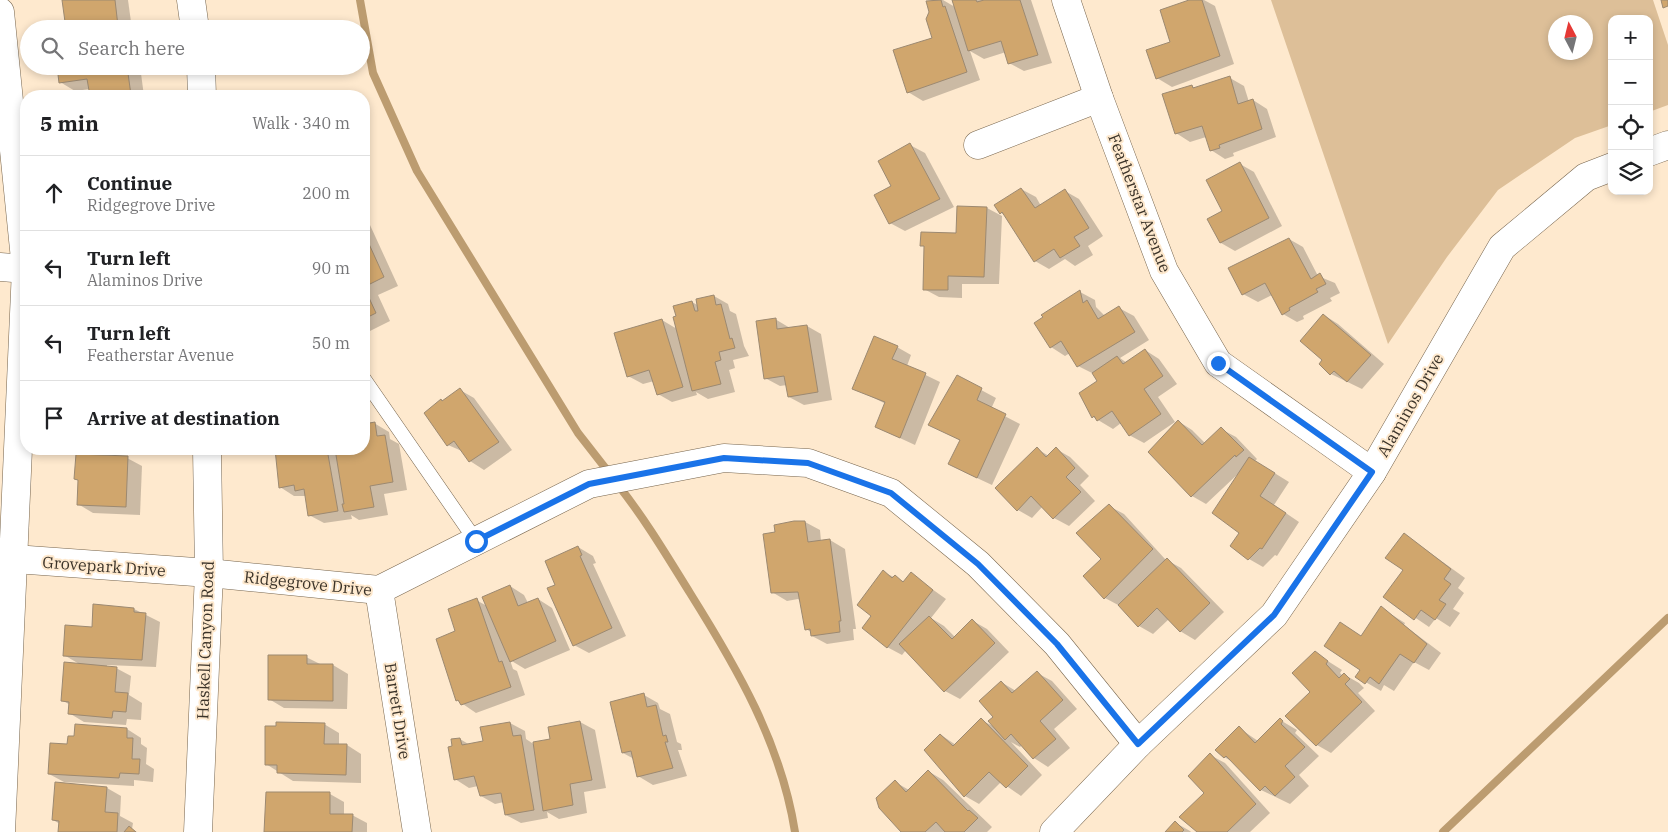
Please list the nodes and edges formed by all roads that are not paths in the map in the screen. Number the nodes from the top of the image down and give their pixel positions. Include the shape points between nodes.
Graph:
1 (191, 0) edge
2 (1066, 0) edge
3 (0, 12) edge
4 (194, 20) edge
5 (201, 75) edge
6 (202, 90) edge
7 (1099, 98) junction
8 (978, 145) dead end
9 (1668, 145) edge
10 (1653, 151) edge
11 (1608, 169) edge
12 (20, 210) edge
13 (0, 267) edge
14 (20, 269) edge
15 (20, 356) edge
16 (370, 388) edge
17 (207, 455) edge
18 (1372, 472) junction
19 (476, 541) junction
20 (6, 559) edge
21 (209, 573) junction
22 (379, 590) junction
23 (1138, 744) junction
24 (1, 832) edge
25 (198, 832) edge
26 (416, 832) edge
27 (1054, 832) edge

1 - 4 street
2 - 7 street, Featherstar Avenue
3 - 12 street
5 - 6 street
7 - 8 street
7 - 18 street, Featherstar Avenue via 1164,271 1218,363
9 - 10 street
11 - 18 street, Alaminos Drive via 1586,177 1502,247
13 - 14 street
15 - 20 street
16 - 19 lane
17 - 21 street, Haskell Canyon Road
18 - 23 street, Alaminos Drive via 1274,615
19 - 22 street, Ridgegrove Drive
19 - 23 street, Ridgegrove Drive via 589,484 724,458 808,463 891,493 978,564 1057,644
20 - 21 street, Grovepark Drive
20 - 24 street
21 - 22 street, Ridgegrove Drive
21 - 25 street, Haskell Canyon Road
22 - 26 street, Barrett Drive
23 - 27 street, Alaminos Drive

